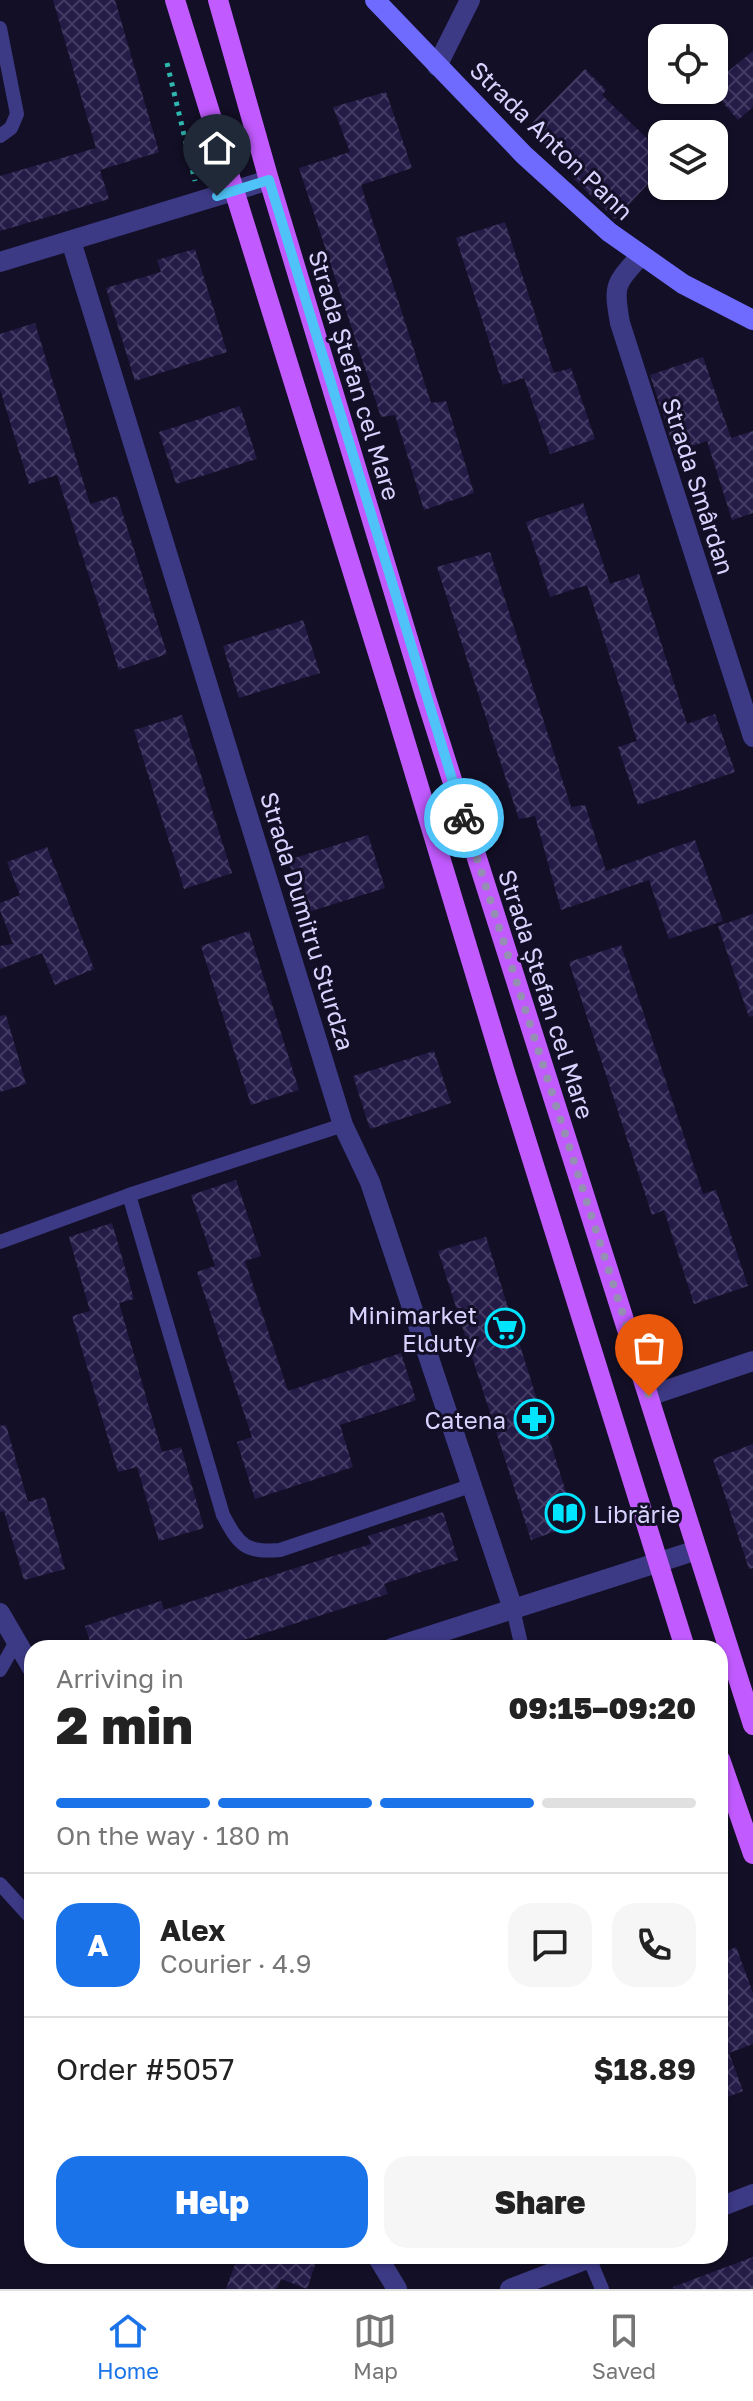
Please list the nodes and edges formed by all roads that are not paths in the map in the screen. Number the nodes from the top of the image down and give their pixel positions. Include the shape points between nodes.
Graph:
1 (175, 0) edge
2 (218, 0) edge
3 (375, 0) edge
4 (470, 0) edge
5 (0, 28) edge
6 (437, 66) junction
7 (0, 136) edge
8 (269, 180) junction
9 (233, 191) junction
10 (71, 241) junction
11 (640, 256) junction
12 (0, 262) edge
13 (753, 320) edge
14 (751, 723) edge
15 (343, 1125) junction
16 (129, 1195) junction
17 (0, 1242) edge
18 (753, 1361) edge
19 (649, 1396) junction
20 (473, 1485) junction
21 (697, 1550) junction
22 (658, 1563) junction
23 (513, 1609) junction
24 (0, 1613) edge
25 (417, 1640) edge
26 (520, 1640) edge
27 (682, 1640) edge
28 (726, 1640) edge
29 (16, 1642) junction
30 (728, 1647) edge
31 (24, 1655) edge
32 (0, 1670) edge
33 (753, 1725) edge
34 (728, 1782) edge
35 (753, 1854) edge
36 (0, 1884) edge
37 (24, 1910) edge
38 (753, 2194) edge
39 (728, 2204) edge
40 (382, 2264) edge
41 (574, 2264) edge
42 (594, 2264) edge
43 (397, 2289) edge
44 (510, 2289) edge
45 (602, 2289) edge

1 - 9 main road
2 - 8 main road, Strada Ștefan cel Mare
3 - 6 main road, Strada Anton Pann
4 - 6 street
5 - 7 lane via 17,114
6 - 11 main road, Strada Anton Pann via 572,201
8 - 9 street
8 - 19 main road, Strada Ștefan cel Mare via 425,695
9 - 10 street
9 - 22 main road
10 - 12 street
10 - 15 street, Strada Dumitru Sturdza
11 - 13 main road, Strada Anton Pann
11 - 14 street, Strada Smârdan via 618,282 620,323
15 - 16 lane
15 - 20 street, Strada Dumitru Sturdza via 370,1182
16 - 17 lane
16 - 20 lane via 223,1515 245,1548 280,1550
18 - 19 street
19 - 21 main road, Strada Ștefan cel Mare
20 - 23 street, Strada Dumitru Sturdza
21 - 22 street
21 - 28 main road, Strada Ștefan cel Mare
22 - 23 street
22 - 27 main road
23 - 25 street
23 - 26 lane
24 - 29 street
29 - 31 street
29 - 32 lane
30 - 33 main road, Strada Ștefan cel Mare
34 - 35 main road
36 - 37 lane
38 - 39 street
40 - 43 street
41 - 44 street
42 - 45 lane

